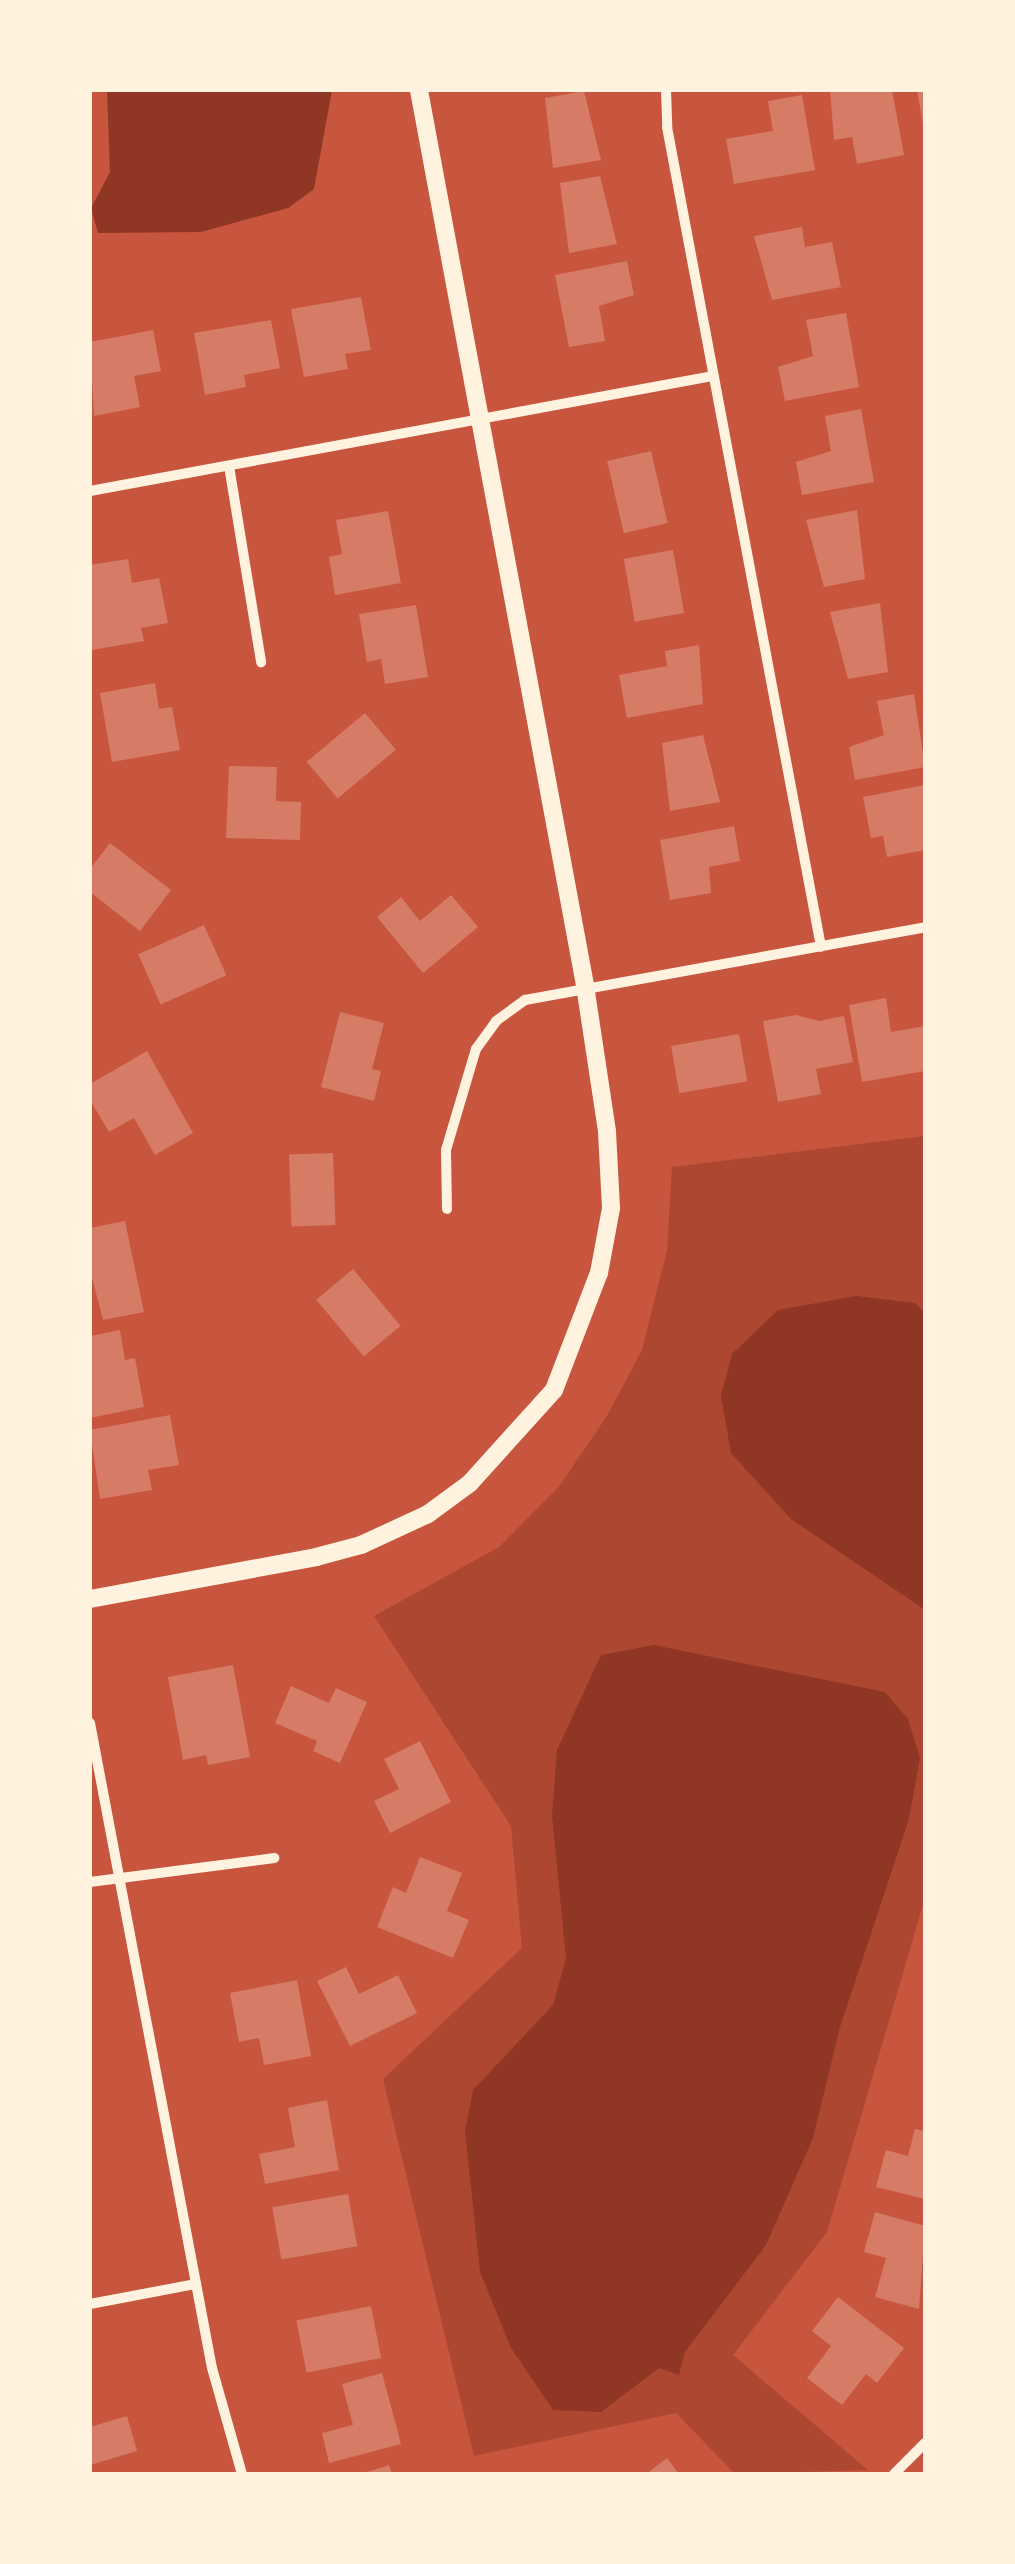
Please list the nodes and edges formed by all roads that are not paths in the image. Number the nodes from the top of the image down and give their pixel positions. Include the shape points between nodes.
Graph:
1 (420, 90) edge
2 (666, 90) edge
3 (713, 376) junction
4 (481, 419) junction
5 (229, 466) junction
6 (90, 491) edge
7 (261, 662) dead end
8 (925, 927) edge
9 (822, 947) junction
10 (585, 986) junction
11 (446, 1209) dead end
12 (90, 1599) edge
13 (90, 1723) edge
14 (274, 1858) dead end
15 (119, 1877) junction
16 (90, 1882) edge
17 (196, 2284) junction
18 (90, 2304) edge
19 (925, 2444) edge
20 (242, 2474) edge
21 (894, 2474) edge

1 - 4 street
2 - 3 street via 666,126
3 - 4 street
3 - 9 street
4 - 5 street
4 - 10 street
5 - 6 street
5 - 7 street
8 - 9 street
9 - 10 street
10 - 11 street via 525,1000 496,1021 476,1050 446,1150
10 - 12 street via 611,1208 600,1273 554,1390 470,1482 400,1529 316,1557
13 - 15 street
14 - 15 street
15 - 16 street
15 - 17 street
17 - 18 street
17 - 20 street
19 - 21 street

